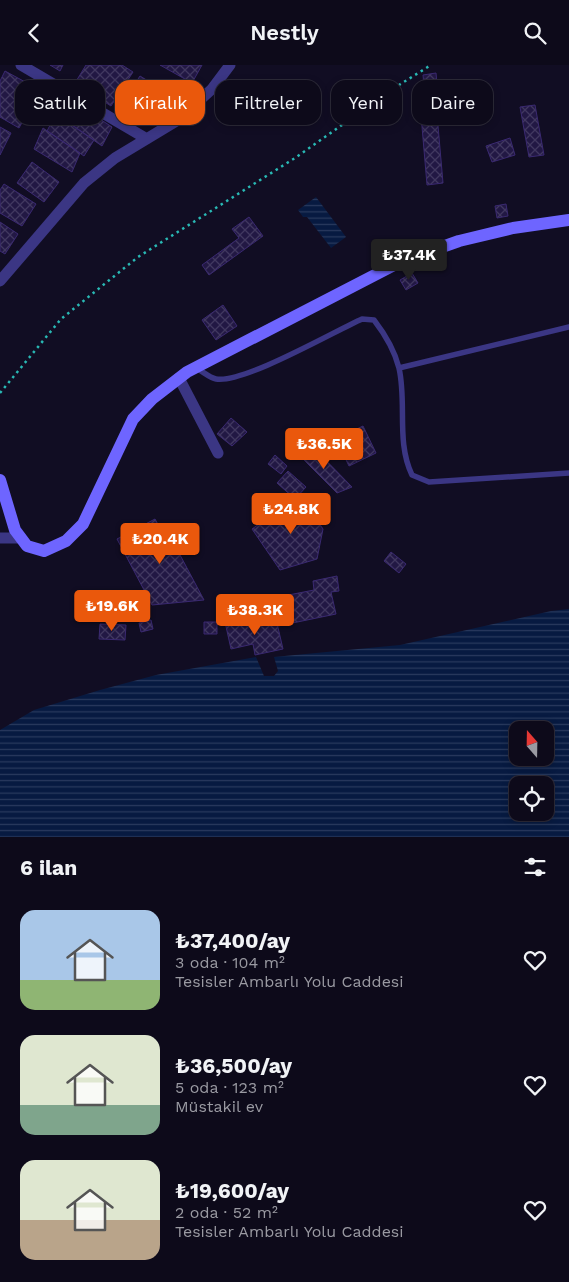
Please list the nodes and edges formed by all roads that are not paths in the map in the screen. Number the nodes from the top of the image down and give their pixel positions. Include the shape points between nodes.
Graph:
1 (21, 65) edge
2 (230, 65) edge
3 (147, 139) junction
4 (569, 220) edge
5 (0, 281) edge
6 (569, 327) edge
7 (195, 367) junction
8 (399, 368) junction
9 (179, 378) junction
10 (218, 453) dead end
11 (569, 473) edge
12 (0, 480) edge
13 (0, 538) edge
14 (21, 538) junction

1 - 3 street
2 - 3 street via 212,89 185,114
3 - 5 street via 84,183
4 - 7 street via 513,228 459,241 400,262
6 - 8 lane
7 - 8 lane via 215,379 229,379 362,319 374,320
7 - 9 street
8 - 11 lane via 405,461 412,475 429,482
9 - 10 street
9 - 14 street via 133,419 83,524 66,541 44,551 27,546
12 - 14 street via 15,530
13 - 14 street

